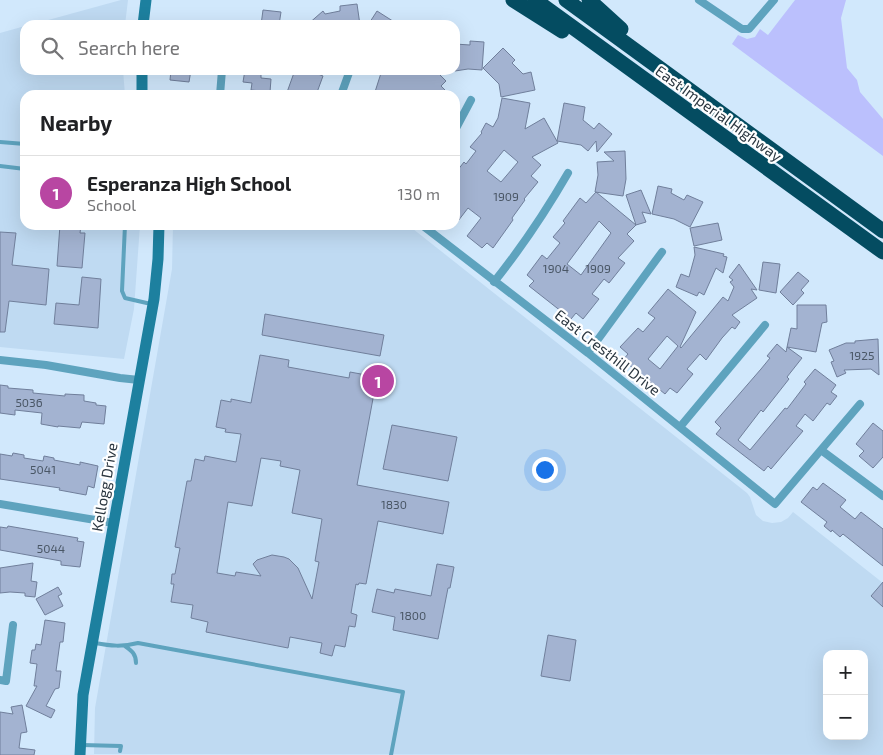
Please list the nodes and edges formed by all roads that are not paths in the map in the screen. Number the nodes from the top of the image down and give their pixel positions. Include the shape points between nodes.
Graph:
1 (146, 0) edge
2 (513, 0) edge
3 (535, 0) edge
4 (566, 0) edge
5 (588, 0) edge
6 (699, 0) edge
7 (774, 0) edge
8 (144, 20) edge
9 (142, 75) edge
10 (222, 75) edge
11 (348, 75) edge
12 (683, 85) junction
13 (142, 90) edge
14 (220, 90) edge
15 (343, 90) edge
16 (471, 100) dead end
17 (675, 104) junction
18 (460, 121) edge
19 (0, 142) edge
20 (20, 144) edge
21 (0, 166) edge
22 (20, 168) edge
23 (568, 173) dead end
24 (125, 230) edge
25 (159, 230) edge
26 (428, 230) edge
27 (883, 231) edge
28 (662, 252) dead end
29 (883, 252) edge
30 (494, 282) junction
31 (153, 304) junction
32 (765, 325) dead end
33 (588, 353) junction
34 (0, 360) edge
35 (139, 380) junction
36 (860, 404) dead end
37 (680, 427) junction
38 (821, 450) junction
39 (883, 496) edge
40 (0, 504) edge
41 (113, 523) junction
42 (13, 625) dead end
43 (92, 642) junction
44 (125, 646) junction
45 (136, 663) dead end
46 (3, 681) edge
47 (80, 750) edge
48 (120, 751) dead end
49 (392, 755) edge

1 - 8 main road
2 - 17 highway
3 - 17 highway, East Imperial Highway
4 - 12 highway, East Imperial Highway
5 - 12 highway
6 - 7 street via 742,29 749,29
9 - 13 main road
10 - 14 street
11 - 15 street
12 - 27 highway, East Imperial Highway
16 - 18 street
17 - 29 highway, East Imperial Highway
19 - 20 lane
21 - 22 lane
23 - 30 street via 512,260
24 - 31 lane via 122,291 125,298
25 - 31 main road, Kellogg Drive
26 - 30 street, East Cresthill Drive
28 - 33 street
30 - 33 street, East Cresthill Drive
31 - 35 main road, Kellogg Drive
32 - 37 street
33 - 37 street, East Cresthill Drive
34 - 35 street
35 - 41 main road, Kellogg Drive
36 - 38 street
37 - 38 street, East Cresthill Drive via 774,504
38 - 39 street
40 - 41 street
41 - 43 main road, Kellogg Drive
42 - 46 street
43 - 44 lane
43 - 47 main road, Kellogg Drive via 83,695
44 - 45 lane via 136,657
44 - 49 lane via 138,643 403,692
47 - 48 lane via 121,746

